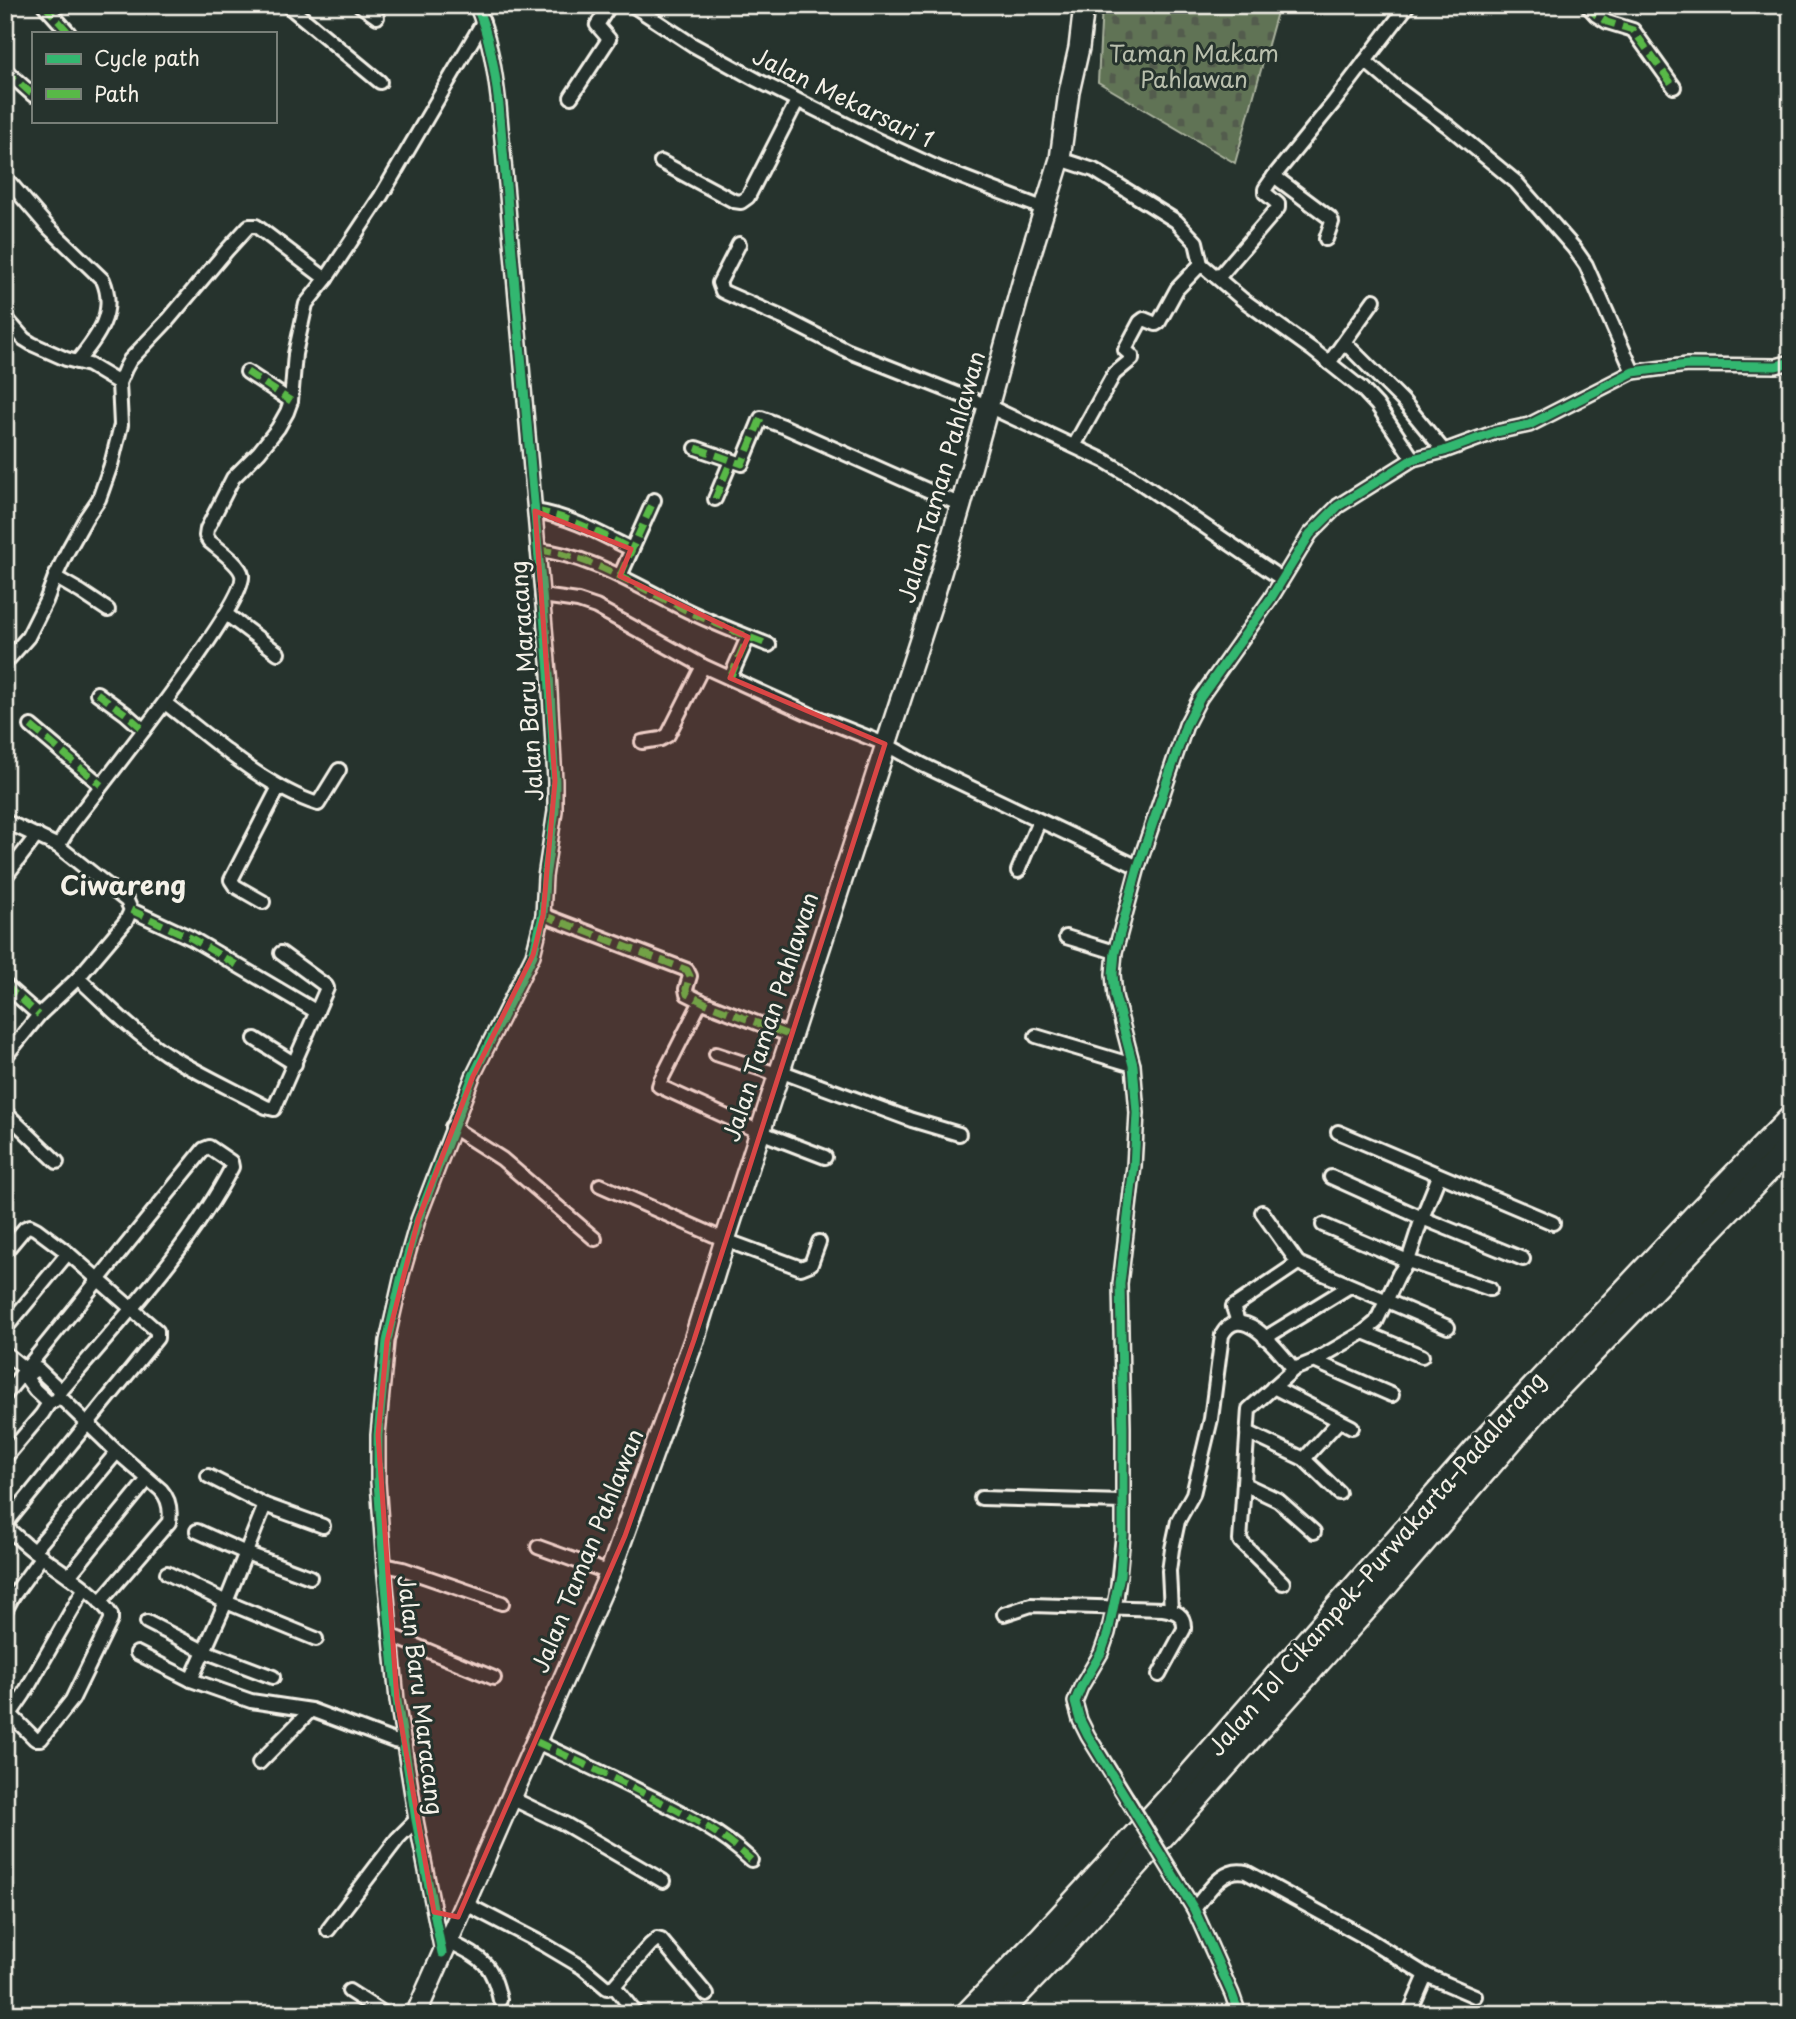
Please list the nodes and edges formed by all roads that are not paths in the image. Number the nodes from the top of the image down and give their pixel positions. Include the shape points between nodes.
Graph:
1 (44, 5) edge
2 (287, 5) edge
3 (360, 5) edge
4 (476, 5) edge
5 (610, 5) edge
6 (632, 5) edge
7 (1084, 5) edge
8 (1408, 5) edge
9 (1591, 7) edge
10 (377, 18) dead end
11 (483, 22) junction
12 (68, 32) edge
13 (1365, 61) junction
14 (5, 70) edge
15 (380, 82) dead end
16 (1674, 87) dead end
17 (32, 94) edge
18 (570, 97) dead end
19 (797, 101) junction
20 (1060, 159) junction
21 (661, 162) dead end
22 (1274, 176) junction
23 (5, 177) edge
24 (1045, 209) junction
25 (1326, 239) dead end
26 (739, 244) dead end
27 (1201, 264) junction
28 (1218, 278) junction
29 (326, 279) junction
30 (1374, 300) dead end
31 (5, 317) edge
32 (1345, 343) junction
33 (77, 362) junction
34 (1329, 362) junction
35 (1791, 362) edge
36 (247, 372) dead end
37 (1633, 372) junction
38 (120, 383) junction
39 (291, 401) junction
40 (988, 406) junction
41 (1074, 446) junction
42 (696, 447) dead end
43 (1444, 451) junction
44 (1413, 459) junction
45 (730, 461) junction
46 (715, 499) dead end
47 (653, 500) dead end
48 (961, 505) junction
49 (535, 511) junction
50 (631, 549) junction
51 (538, 551) junction
52 (620, 576) junction
53 (55, 577) junction
54 (1282, 579) junction
55 (542, 596) junction
56 (108, 610) dead end
57 (226, 614) junction
58 (748, 637) junction
59 (769, 645) dead end
60 (278, 653) dead end
61 (5, 663) edge
62 (703, 666) junction
63 (730, 678) junction
64 (97, 693) dead end
65 (165, 702) junction
66 (30, 726) dead end
67 (144, 730) junction
68 (642, 742) dead end
69 (885, 744) junction
70 (339, 770) dead end
71 (102, 785) junction
72 (279, 787) junction
73 (5, 821) edge
74 (1039, 821) junction
75 (37, 835) junction
76 (58, 846) junction
77 (1138, 867) junction
78 (1018, 871) dead end
79 (5, 877) edge
80 (262, 902) dead end
81 (131, 910) junction
82 (543, 915) junction
83 (1066, 937) dead end
84 (1115, 952) junction
85 (281, 953) dead end
86 (78, 978) junction
87 (5, 985) edge
88 (701, 1001) junction
89 (317, 1012) junction
90 (38, 1015) junction
91 (791, 1036) junction
92 (1036, 1036) dead end
93 (255, 1039) dead end
94 (716, 1054) dead end
95 (5, 1057) edge
96 (295, 1064) junction
97 (1133, 1065) junction
98 (780, 1072) junction
99 (5, 1112) edge
100 (1791, 1118) edge
101 (452, 1127) junction
102 (760, 1132) junction
103 (1338, 1132) dead end
104 (959, 1134) dead end
105 (1791, 1146) edge
106 (825, 1157) dead end
107 (57, 1162) dead end
108 (1439, 1176) junction
109 (1331, 1177) dead end
110 (600, 1185) dead end
111 (1262, 1212) dead end
112 (1422, 1218) junction
113 (1553, 1223) dead end
114 (1323, 1225) dead end
115 (595, 1239) dead end
116 (724, 1240) junction
117 (819, 1242) dead end
118 (5, 1252) edge
119 (68, 1253) junction
120 (1523, 1259) dead end
121 (1408, 1261) junction
122 (1297, 1263) junction
123 (99, 1281) junction
124 (1350, 1286) junction
125 (1490, 1289) dead end
126 (1386, 1302) junction
127 (131, 1308) junction
128 (1238, 1322) junction
129 (1448, 1327) dead end
130 (5, 1329) edge
131 (1364, 1332) junction
132 (1265, 1338) junction
133 (5, 1353) edge
134 (1422, 1356) dead end
135 (1314, 1361) junction
136 (1294, 1368) junction
137 (27, 1372) junction
138 (1273, 1387) junction
139 (5, 1395) edge
140 (1392, 1395) dead end
141 (56, 1396) junction
142 (1339, 1421) junction
143 (88, 1423) junction
144 (1352, 1427) dead end
145 (1247, 1432) junction
146 (117, 1452) junction
147 (5, 1458) edge
148 (1304, 1459) junction
149 (208, 1476) dead end
150 (149, 1479) junction
151 (1244, 1484) junction
152 (1339, 1493) dead end
153 (981, 1498) dead end
154 (1123, 1502) junction
155 (265, 1505) junction
156 (5, 1525) edge
157 (323, 1526) dead end
158 (197, 1531) dead end
159 (1314, 1532) dead end
160 (538, 1547) dead end
161 (246, 1553) junction
162 (38, 1554) junction
163 (384, 1565) junction
164 (167, 1573) dead end
165 (610, 1573) junction
166 (69, 1576) junction
167 (310, 1577) dead end
168 (1283, 1583) dead end
169 (84, 1589) junction
170 (9, 1593) edge
171 (100, 1602) junction
172 (226, 1602) junction
173 (502, 1603) dead end
174 (1114, 1609) junction
175 (5, 1611) edge
176 (1171, 1611) junction
177 (1004, 1615) dead end
178 (148, 1622) dead end
179 (390, 1635) junction
180 (316, 1639) dead end
181 (204, 1651) junction
182 (137, 1653) dead end
183 (1159, 1675) dead end
184 (273, 1677) dead end
185 (494, 1678) dead end
186 (191, 1680) junction
187 (311, 1710) junction
188 (7, 1714) edge
189 (537, 1742) junction
190 (405, 1743) junction
191 (259, 1763) dead end
192 (511, 1798) junction
193 (416, 1820) junction
194 (751, 1860) dead end
195 (663, 1881) dead end
196 (1194, 1909) junction
197 (461, 1910) junction
198 (434, 1912) junction
199 (328, 1930) dead end
200 (445, 1947) junction
201 (1426, 1975) junction
202 (614, 1986) junction
203 (349, 1990) dead end
204 (707, 1995) dead end
205 (1475, 1996) dead end
206 (500, 2000) dead end
207 (385, 2014) edge
208 (416, 2014) edge
209 (636, 2014) edge
210 (967, 2014) edge
211 (999, 2014) edge
212 (1239, 2014) edge
213 (1409, 2014) edge

1 - 12 street
2 - 15 street
3 - 10 street
4 - 11 street, Jalan Baru Maracang
5 - 18 street via 597,25 609,39
6 - 19 street, Jalan Mekarsari 1 via 693,45
7 - 20 main road, Jalan Taman Pahlawan
8 - 13 street
9 - 16 street via 1607,22 1633,30
11 - 29 street
11 - 49 street, Jalan Baru Maracang via 499,105
13 - 22 street
13 - 37 street via 1516,182 1574,248 1587,265
14 - 17 street
19 - 21 street via 741,202
19 - 24 street, Jalan Mekarsari 1 via 917,159
20 - 24 main road, Jalan Taman Pahlawan
20 - 27 street via 1094,170 1177,221 1196,242
22 - 25 street via 1330,218
22 - 28 street via 1265,192 1278,208
23 - 33 street via 105,285 108,312
24 - 40 main road, Jalan Taman Pahlawan
26 - 40 street via 719,283 726,293 848,351
27 - 28 street
27 - 41 street via 1177,289 1159,322 1140,322 1125,350 1132,359 1114,374
28 - 34 street
29 - 38 street via 256,226 249,226 130,360
29 - 39 street via 306,304
30 - 32 street
31 - 33 street via 23,339
32 - 34 street
32 - 43 street via 1403,401
33 - 38 street
34 - 44 street via 1377,405
35 - 37 street via 1776,366 1688,365
36 - 39 street
37 - 43 street via 1529,425
38 - 53 street via 121,425 105,484
39 - 57 street via 278,428 233,478 207,529 209,541 242,572 243,581
40 - 41 street
40 - 48 main road, Jalan Taman Pahlawan
41 - 54 street via 1135,479
42 - 45 street
43 - 44 street
44 - 54 street via 1324,518
45 - 46 street
45 - 48 street via 744,462 761,418
47 - 50 street
48 - 69 main road, Jalan Taman Pahlawan
49 - 50 street via 596,531
49 - 51 street, Jalan Baru Maracang
50 - 52 street
51 - 52 street via 564,554
51 - 55 street, Jalan Baru Maracang
52 - 58 street
53 - 56 street
53 - 61 street via 28,637
54 - 77 street via 1186,725
55 - 62 street via 596,607
55 - 82 street, Jalan Baru Maracang via 555,781
57 - 60 street
57 - 65 street
58 - 59 street
58 - 63 street
62 - 63 street
62 - 68 street via 668,736
63 - 69 street
64 - 67 street
65 - 67 street
65 - 72 street
66 - 71 street
67 - 71 street
69 - 74 street
69 - 91 main road, Jalan Taman Pahlawan
70 - 72 street via 318,804
71 - 76 street
72 - 80 street via 231,880
73 - 75 street
74 - 77 street
74 - 78 street
75 - 76 street
75 - 79 street
76 - 81 street via 127,901
77 - 84 street
81 - 86 street
81 - 89 street via 191,937
82 - 88 street via 687,970 686,992
82 - 101 street, Jalan Baru Maracang via 533,955
83 - 84 street
84 - 97 street via 1115,996
85 - 89 street via 326,986
86 - 90 street
86 - 96 street via 163,1051 265,1107 276,1108
87 - 90 street
88 - 91 street
88 - 102 street via 659,1086
89 - 96 street
90 - 95 street
91 - 98 main road, Jalan Taman Pahlawan
92 - 97 street
93 - 96 street
94 - 98 street
97 - 154 street via 1137,1126 1120,1303
98 - 102 main road, Jalan Taman Pahlawan
98 - 104 street
99 - 107 street
100 - 210 highway, Jalan Tol Cikampek–Purwakarta–Padalarang via 1504,1418 1178,1789
101 - 115 street via 502,1159
101 - 163 street, Jalan Baru Maracang via 418,1220 387,1341 378,1434
102 - 106 street
102 - 116 main road, Jalan Taman Pahlawan
103 - 108 street
105 - 211 highway, Jalan Tol Cikampek–Purwakarta–Padalarang via 1542,1404 1194,1802
108 - 112 street
108 - 113 street
109 - 112 street
110 - 116 street
111 - 122 street
112 - 120 street
112 - 121 street
114 - 121 street
116 - 117 street via 801,1268 811,1264
116 - 165 main road, Jalan Taman Pahlawan via 694,1340
118 - 119 street via 30,1226
119 - 123 street
119 - 130 street
121 - 125 street
121 - 126 street
122 - 124 street
122 - 128 street via 1233,1307
123 - 127 street
123 - 127 street via 204,1149 209,1147 231,1162 209,1207
123 - 137 street
124 - 126 street
124 - 132 street
126 - 129 street
126 - 131 street via 1376,1322
127 - 141 street
127 - 143 street via 158,1331 157,1338
128 - 132 street via 1247,1322
128 - 176 street via 1222,1335 1209,1431 1193,1494 1178,1521 1169,1572
131 - 134 street
131 - 135 street
132 - 136 street
133 - 137 street
135 - 136 street
135 - 140 street
136 - 138 street
137 - 139 street
137 - 141 street via 31,1386
138 - 142 street
138 - 145 street via 1248,1409
141 - 143 street
141 - 147 street
142 - 144 street
142 - 148 street
143 - 146 street
143 - 156 street
145 - 148 street
145 - 151 street
146 - 150 street
146 - 162 street
148 - 152 street
149 - 155 street
150 - 166 street
150 - 171 street via 166,1496 169,1522
151 - 159 street via 1279,1500
151 - 168 street via 1240,1541
153 - 154 street
154 - 174 street
155 - 157 street
155 - 161 street
156 - 162 street
158 - 161 street
160 - 165 street
161 - 167 street
161 - 172 street
162 - 166 street
162 - 170 street
163 - 173 street
163 - 179 street, Jalan Baru Maracang
164 - 172 street
165 - 189 main road, Jalan Taman Pahlawan
166 - 169 street
169 - 171 street
169 - 188 street via 24,1694
170 - 175 street
171 - 188 street via 111,1620 66,1709 38,1740
172 - 180 street
172 - 181 street
174 - 176 street
174 - 177 street via 1031,1605
174 - 196 street, bridge via 1101,1653 1075,1702 1088,1735
176 - 183 street via 1182,1616 1184,1629
178 - 181 street
179 - 185 street
179 - 190 street, Jalan Baru Maracang
181 - 184 street
181 - 186 street
182 - 186 street
186 - 187 street via 251,1701
187 - 190 street
187 - 191 street
189 - 192 main road, Jalan Taman Pahlawan
189 - 194 street via 684,1812 724,1836
190 - 193 street, Jalan Baru Maracang
192 - 195 street
192 - 197 main road, Jalan Taman Pahlawan
193 - 198 street, Jalan Baru Maracang
193 - 199 street
196 - 201 street via 1225,1875 1246,1871
196 - 212 street
197 - 198 street
197 - 200 main road, Jalan Taman Pahlawan
197 - 202 street via 545,1945 607,1988
198 - 200 street, Jalan Baru Maracang
200 - 206 street via 477,1956 490,1968
200 - 208 main road, Jalan Taman Pahlawan
201 - 205 street
201 - 213 street
202 - 204 street via 657,1939
202 - 209 street
203 - 207 street

